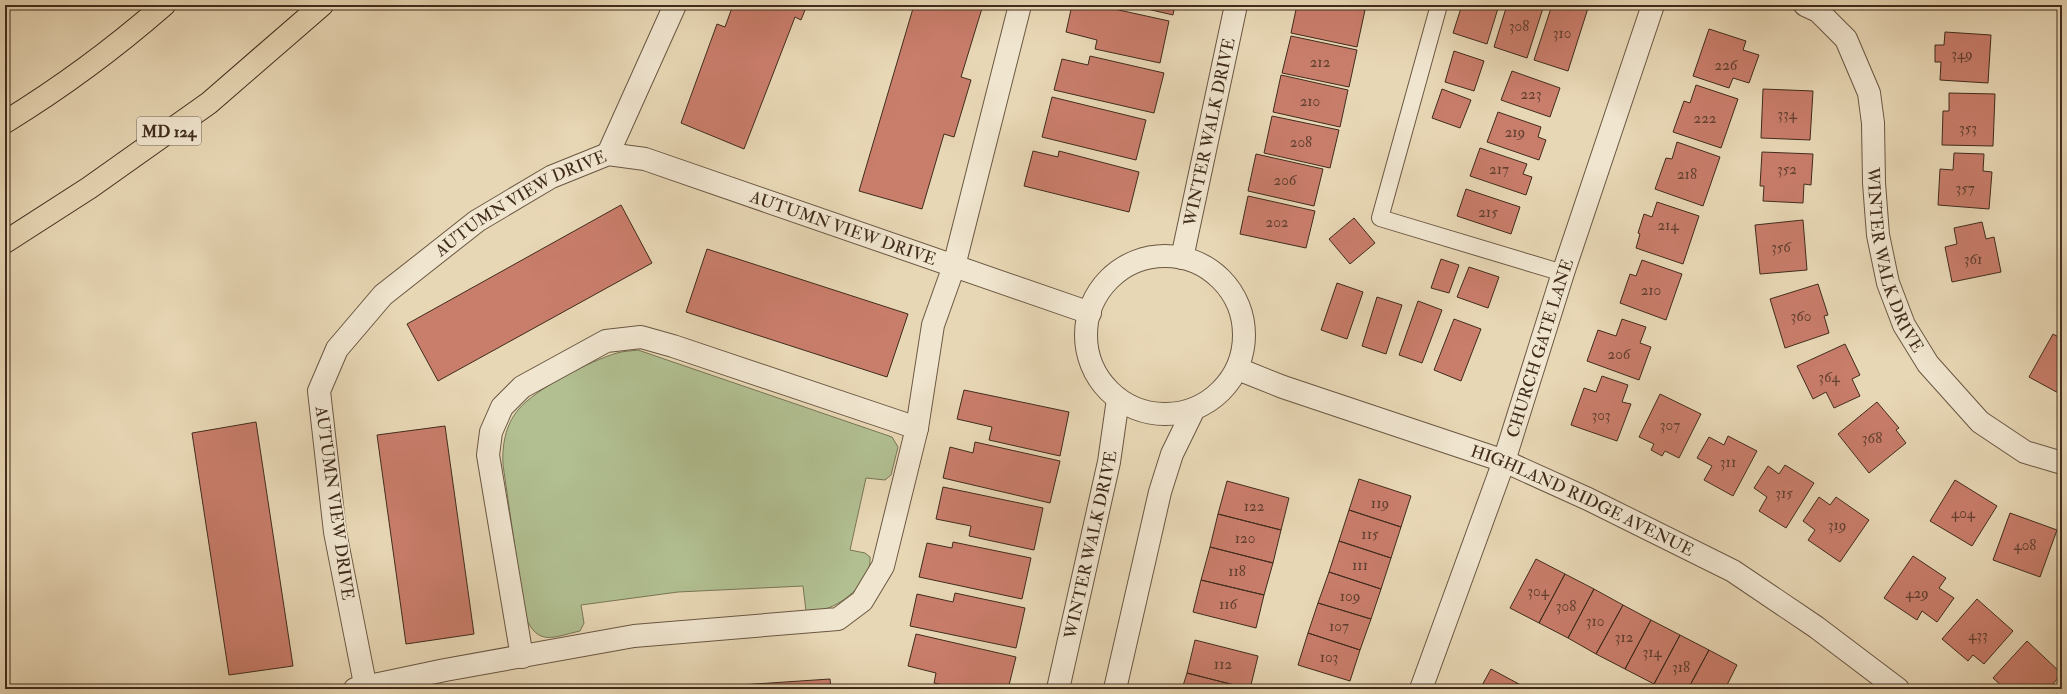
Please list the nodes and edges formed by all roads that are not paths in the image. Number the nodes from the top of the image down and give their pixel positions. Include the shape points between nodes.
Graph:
1 (164, 5) edge
2 (322, 5) edge
3 (675, 5) edge
4 (1020, 5) edge
5 (1236, 5) edge
6 (1439, 5) edge
7 (1654, 5) edge
8 (1805, 5) edge
9 (5, 122) edge
10 (608, 154) junction
11 (5, 242) edge
12 (1182, 258) junction
13 (954, 266) junction
14 (1563, 273) junction
15 (1090, 313) junction
16 (1238, 369) junction
17 (1118, 399) junction
18 (1194, 409) junction
19 (917, 428) junction
20 (1504, 461) junction
21 (2062, 463) edge
22 (522, 657) junction
23 (362, 688) edge
24 (1058, 689) edge
25 (1115, 689) edge
26 (1420, 689) edge
27 (1898, 689) edge

1 - 9 main road via 35,104
2 - 11 main road, MD 124 via 209,103 89,188
3 - 10 street
4 - 13 street
5 - 12 street, WINTER WALK DRIVE
6 - 14 lane via 1380,218
7 - 14 street, CHURCH GATE LANE
8 - 21 street, WINTER WALK DRIVE via 1818,11 1846,39 1869,93 1878,235 1888,283 1904,325 1928,364 1980,422 2025,452
10 - 13 street, AUTUMN VIEW DRIVE via 645,159
10 - 23 street, AUTUMN VIEW DRIVE via 551,177 477,222 383,295 337,349 318,391 335,532
12 - 15 street via 1145,258 1116,273 1097,295
12 - 16 street via 1212,270 1225,283 1237,302 1244,324 1245,344
13 - 15 street, AUTUMN VIEW DRIVE
13 - 19 street via 933,325
14 - 20 street, CHURCH GATE LANE
15 - 17 street via 1086,324 1088,354 1102,383
16 - 18 street via 1223,389
16 - 20 street, HIGHLAND RIDGE AVENUE via 1283,387
17 - 18 street via 1135,408 1160,414
17 - 24 street, WINTER WALK DRIVE via 1109,462
18 - 25 street via 1172,454 1160,492
19 - 22 street via 883,566 862,601 838,619 634,636
19 - 22 street via 641,337 606,341 522,386 502,407 491,432 488,455
20 - 26 street, CHURCH GATE LANE
20 - 27 street, HIGHLAND RIDGE AVENUE via 1588,499 1733,571 1816,627
22 - 23 street

